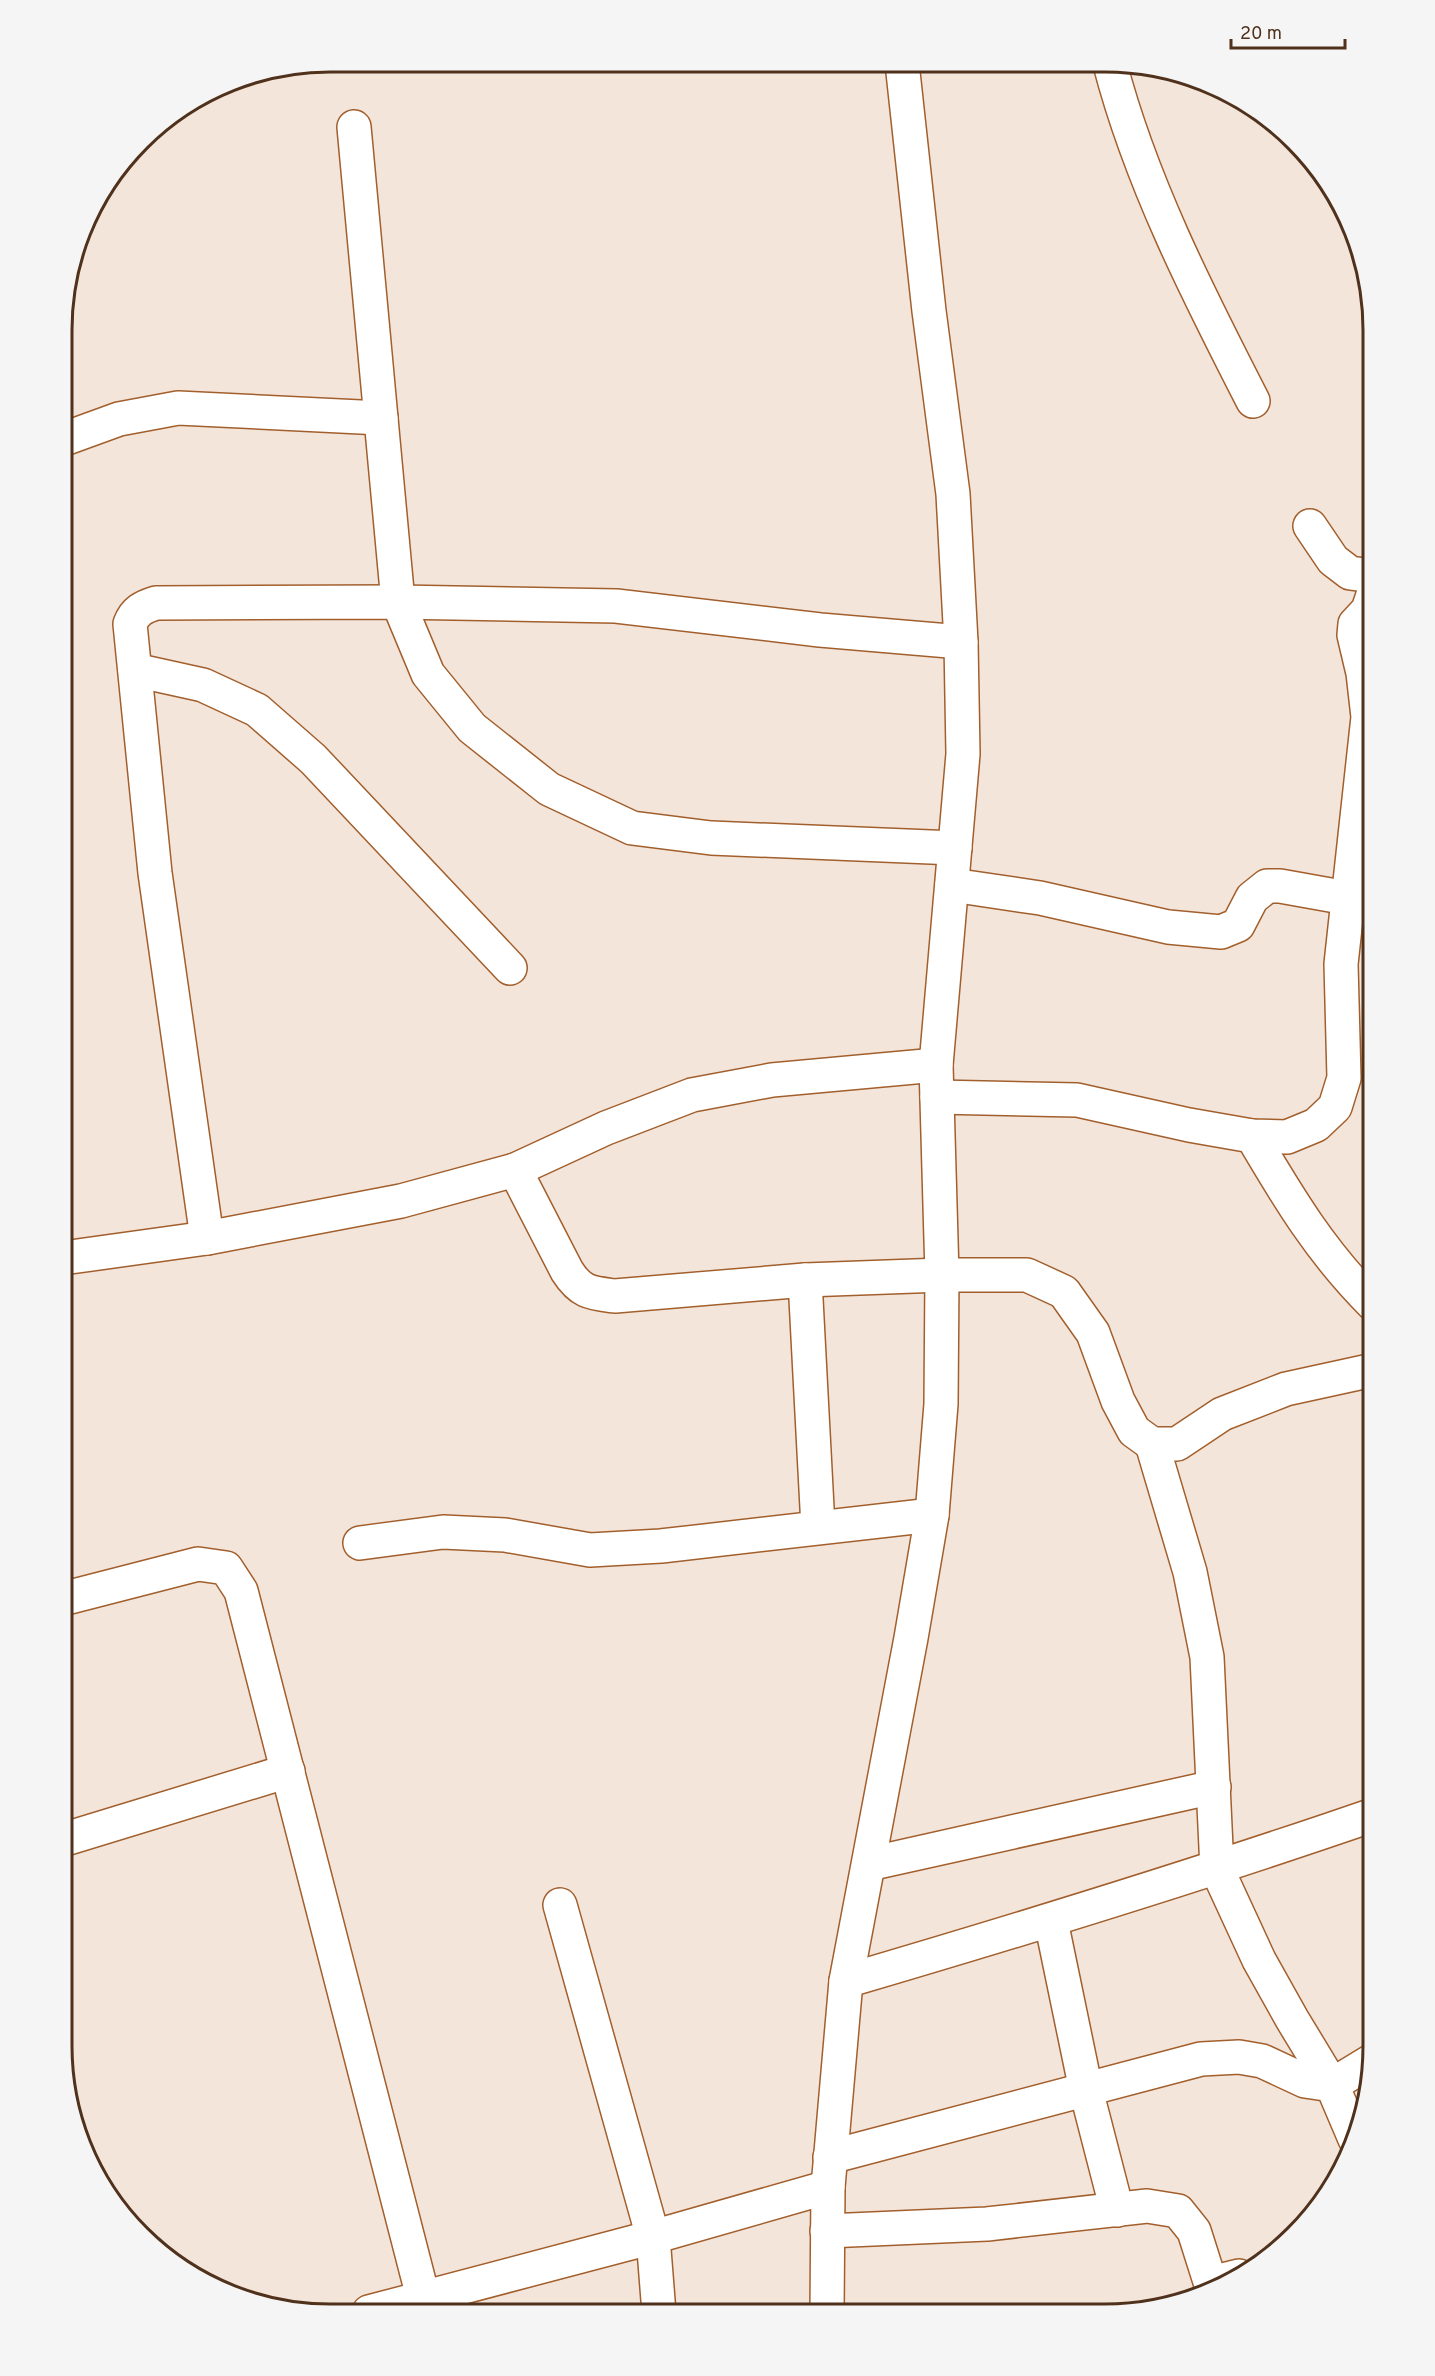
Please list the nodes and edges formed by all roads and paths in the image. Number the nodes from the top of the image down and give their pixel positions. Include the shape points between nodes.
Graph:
1 (903, 72) edge
2 (1112, 72) edge
3 (354, 126) dead end
4 (1253, 401) dead end
5 (381, 418) junction
6 (72, 436) edge
7 (1310, 526) dead end
8 (1363, 575) edge
9 (398, 602) junction
10 (1363, 615) edge
11 (961, 642) junction
12 (135, 670) junction
13 (1363, 680) edge
14 (1363, 760) edge
15 (955, 848) junction
16 (952, 885) junction
17 (1347, 898) junction
18 (510, 968) dead end
19 (936, 1081) junction
20 (1252, 1136) junction
21 (515, 1170) junction
22 (207, 1238) junction
23 (72, 1257) edge
24 (942, 1275) junction
25 (804, 1280) junction
26 (1363, 1294) edge
27 (1363, 1372) edge
28 (1152, 1444) junction
29 (932, 1515) junction
30 (818, 1527) junction
31 (360, 1543) dead end
32 (72, 1596) edge
33 (288, 1771) junction
34 (1214, 1787) junction
35 (1363, 1818) edge
36 (72, 1837) edge
37 (869, 1864) junction
38 (1217, 1869) junction
39 (560, 1905) dead end
40 (1051, 1921) junction
41 (846, 1981) junction
42 (1362, 2067) edge
43 (1332, 2085) junction
44 (1086, 2090) junction
45 (1350, 2126) edge
46 (829, 2172) junction
47 (1116, 2210) junction
48 (827, 2232) junction
49 (653, 2237) junction
50 (1218, 2277) edge
51 (423, 2297) junction
52 (398, 2304) edge
53 (658, 2304) edge
54 (826, 2304) edge

1 - 11 street via 953,494
2 - 4 street via 1189,273
3 - 5 street
5 - 6 street via 178,408 119,419
5 - 9 street
7 - 8 street via 1333,560 1350,573
9 - 11 street via 616,606
9 - 12 street via 156,603 143,607 130,624
9 - 15 street via 428,674 472,728 549,789 632,828 711,838
10 - 13 street via 1355,624 1354,635
11 - 15 street via 963,754
12 - 18 street via 203,685 257,710 313,759
12 - 22 street via 155,873
14 - 17 street
15 - 16 street
16 - 17 street via 1040,898 1168,927 1221,932 1238,925 1252,898 1267,886
16 - 19 street
17 - 20 street via 1341,964 1344,1078 1335,1107 1316,1125 1287,1137
19 - 20 street via 1077,1100
19 - 21 street via 772,1080 692,1095 606,1128
19 - 24 street
20 - 26 street via 1298,1213
21 - 22 street via 401,1201
21 - 25 street via 576,1286 592,1293 615,1296
22 - 23 street
24 - 25 street
24 - 28 street via 1027,1275 1064,1292 1093,1334 1118,1401 1134,1431
24 - 29 street via 941,1404
25 - 30 street
27 - 28 street via 1286,1389 1222,1414 1177,1444
28 - 34 street via 1190,1572 1207,1657
29 - 30 street
29 - 37 street
30 - 31 street via 661,1546 590,1550 505,1535 442,1532
32 - 33 street via 198,1563 226,1568 241,1592
33 - 36 street
33 - 51 street
34 - 37 street
34 - 38 street
35 - 38 street
37 - 41 street
38 - 40 street
38 - 43 street via 1259,1960
39 - 49 street
40 - 41 street
40 - 44 street
41 - 46 street
42 - 43 street
43 - 44 street via 1305,2081 1262,2061 1239,2057 1201,2060
43 - 45 street
44 - 46 street
44 - 47 street
46 - 48 street
46 - 49 street
47 - 48 street via 987,2224
47 - 50 street via 1147,2206 1178,2211 1194,2231
48 - 54 street
49 - 51 street
49 - 53 street
51 - 52 street

